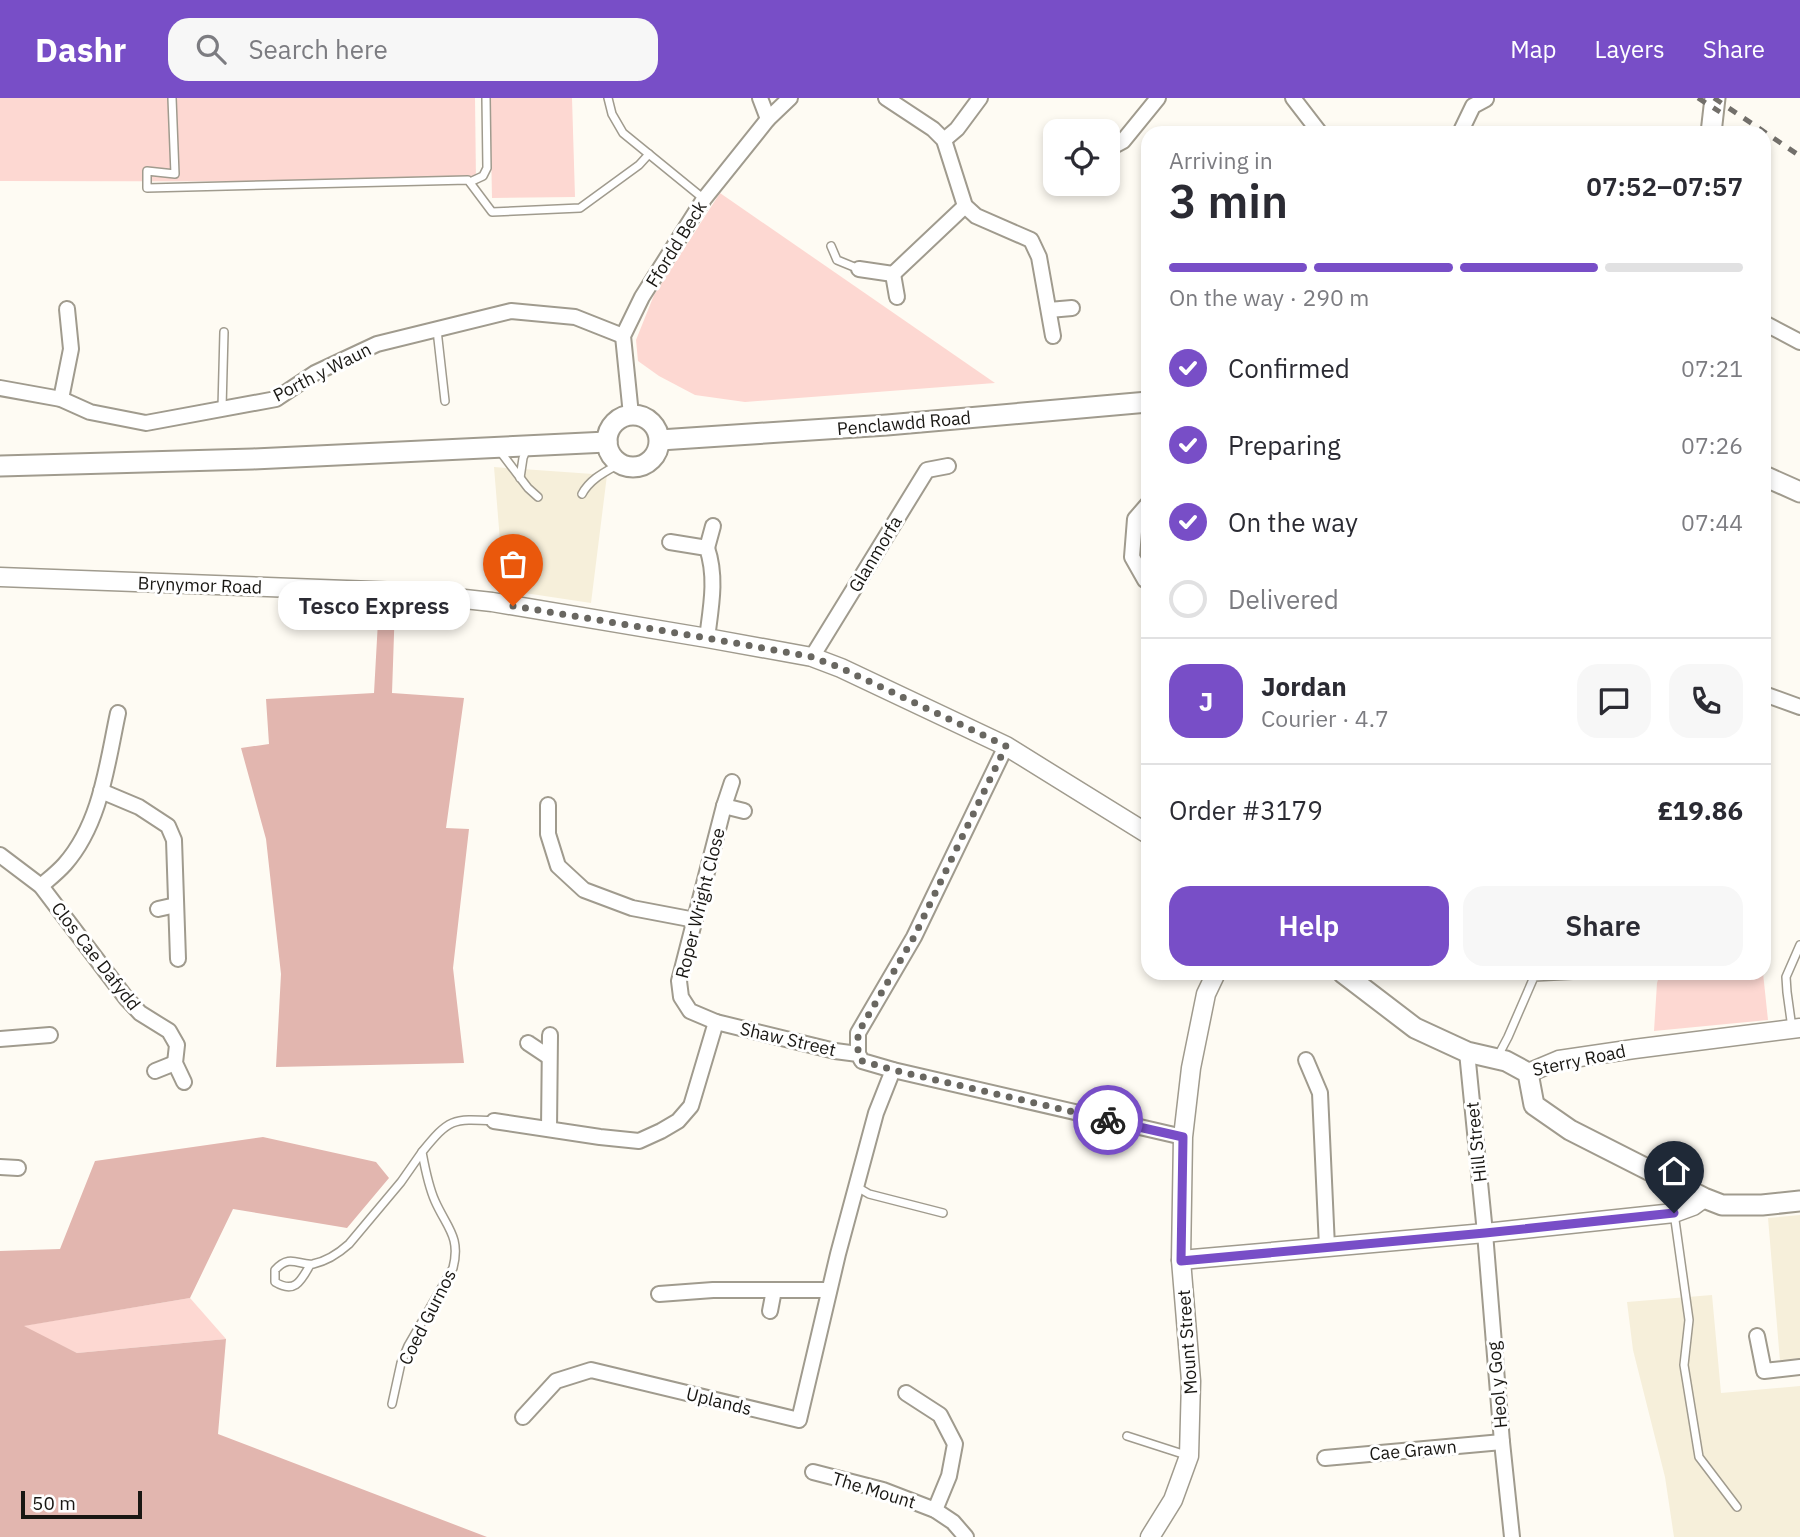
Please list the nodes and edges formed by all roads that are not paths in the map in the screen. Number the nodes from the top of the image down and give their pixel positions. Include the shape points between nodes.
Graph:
1 (172, 98) edge
2 (486, 98) edge
3 (608, 98) edge
4 (760, 98) edge
5 (790, 98) edge
6 (886, 98) edge
7 (980, 98) edge
8 (1158, 98) edge
9 (1293, 98) edge
10 (1715, 98) edge
11 (1475, 101) edge
12 (768, 118) junction
13 (1315, 126) edge
14 (1463, 126) edge
15 (1712, 126) edge
16 (944, 140) junction
17 (1120, 146) edge
18 (649, 154) junction
19 (470, 183) junction
20 (704, 199) junction
21 (965, 206) junction
22 (831, 246) dead end
23 (859, 269) joint
24 (893, 274) junction
25 (898, 297) dead end
26 (1072, 308) dead end
27 (67, 309) dead end
28 (1049, 310) junction
29 (1771, 327) edge
30 (438, 330) junction
31 (224, 332) dead end
32 (623, 336) junction
33 (1053, 336) dead end
34 (1800, 342) edge
35 (0, 388) edge
36 (61, 399) junction
37 (445, 401) dead end
38 (1141, 403) edge
39 (222, 409) junction
40 (631, 415) junction
41 (660, 440) junction
42 (607, 442) junction
43 (527, 447) junction
44 (498, 448) junction
45 (619, 464) junction
46 (0, 466) edge
47 (948, 466) dead end
48 (520, 478) junction
49 (1771, 479) edge
50 (1800, 492) edge
51 (583, 494) dead end
52 (538, 497) dead end
53 (1141, 512) edge
54 (713, 526) dead end
55 (670, 542) dead end
56 (707, 548) junction
57 (1141, 573) edge
58 (0, 577) edge
59 (707, 638) junction
60 (812, 657) junction
61 (1771, 697) edge
62 (1800, 707) edge
63 (118, 713) dead end
64 (1006, 746) junction
65 (732, 782) dead end
66 (101, 792) junction
67 (548, 805) dead end
68 (724, 806) junction
69 (744, 811) dead end
70 (1141, 830) edge
71 (0, 855) edge
72 (41, 886) junction
73 (176, 905) junction
74 (158, 909) dead end
75 (695, 920) junction
76 (1800, 945) edge
77 (178, 958) dead end
78 (1213, 980) edge
79 (1352, 980) edge
80 (1532, 980) edge
81 (716, 1022) junction
82 (1796, 1028) edge
83 (50, 1035) dead end
84 (550, 1035) dead end
85 (0, 1039) edge
86 (528, 1043) dead end
87 (1467, 1052) junction
88 (858, 1054) junction
89 (549, 1057) junction
90 (1496, 1059) junction
91 (1306, 1060) dead end
92 (175, 1063) junction
93 (155, 1070) dead end
94 (893, 1070) junction
95 (1528, 1073) junction
96 (184, 1082) dead end
97 (494, 1121) joint
98 (549, 1129) junction
99 (1183, 1137) junction
100 (422, 1152) junction
101 (0, 1167) edge
102 (19, 1168) dead end
103 (856, 1187) junction
104 (1704, 1198) junction
105 (1800, 1201) edge
106 (943, 1213) dead end
107 (1674, 1213) junction
108 (1485, 1233) junction
109 (1327, 1247) junction
110 (1181, 1261) junction
111 (310, 1265) junction
112 (774, 1290) junction
113 (829, 1290) junction
114 (659, 1293) dead end
115 (770, 1311) dead end
116 (1757, 1336) dead end
117 (1800, 1367) edge
118 (906, 1394) dead end
119 (392, 1404) dead end
120 (523, 1417) dead end
121 (1127, 1436) dead end
122 (1502, 1442) junction
123 (1189, 1456) junction
124 (1325, 1458) dead end
125 (813, 1472) dead end
126 (1737, 1507) dead end
127 (935, 1510) junction
128 (966, 1537) edge
129 (1150, 1537) edge
130 (1512, 1537) edge

1 - 19 lane via 175,174 147,172 147,188
2 - 19 lane via 487,169
3 - 18 lane via 623,133
4 - 12 street
5 - 12 street, Ffordd Beck
6 - 16 street
7 - 16 street
8 - 17 street via 1127,145
9 - 13 street
10 - 15 main road
11 - 14 street
12 - 20 street, Ffordd Beck
16 - 21 street
18 - 19 lane via 580,208 492,212
18 - 20 lane
20 - 32 street, Ffordd Beck
21 - 24 street
21 - 28 street via 976,216 1031,240 1039,257
22 - 23 lane via 837,260
23 - 24 street
24 - 25 street
26 - 28 street
27 - 36 street via 71,349
28 - 33 street
29 - 34 street
30 - 32 street, Porth y Waun via 512,311 575,317
30 - 37 lane
30 - 39 street, Porth y Waun via 377,344 315,373 276,399
31 - 39 lane
32 - 40 street
35 - 36 street, Porth y Waun
36 - 39 street, Porth y Waun via 90,412 146,423
38 - 41 main road, Penclawdd Road
40 - 41 main road via 653,424
40 - 42 main road via 616,421
41 - 45 main road via 656,456 643,466
42 - 43 main road
42 - 45 main road
43 - 44 main road
43 - 48 lane
44 - 46 main road
44 - 48 lane
45 - 51 lane via 594,479
47 - 60 street, Glanmorfa via 927,470
48 - 52 lane
49 - 50 main road
53 - 57 street via 1135,519 1132,557
54 - 56 street
55 - 56 street
56 - 59 street via 713,592
58 - 59 street, Brynymor Road via 400,592 492,602
59 - 60 street, Brynymor Road
60 - 64 street, Brynymor Road
61 - 62 street
63 - 66 street
64 - 70 street, Brynymor Road
64 - 88 street via 914,937 858,1033
65 - 68 street, Roper Wright Close
66 - 72 street via 90,827 65,864
66 - 73 street via 139,807 168,826 174,840
67 - 75 street via 548,834 558,866 584,890 632,908
68 - 69 street, Roper Wright Close
68 - 75 street, Roper Wright Close
71 - 72 street, Clos Cae Dafydd
72 - 92 street, Clos Cae Dafydd via 126,998 169,1031 177,1045
73 - 74 street
73 - 77 street
75 - 81 street, Roper Wright Close via 679,981 681,997 690,1012
76 - 82 lane via 1786,977
78 - 99 street, Mount Street via 1191,1068
79 - 87 main road, Sterry Road via 1415,1028
80 - 90 lane
81 - 88 street, Shaw Street
81 - 98 street via 691,1106 678,1121 639,1141
82 - 95 street, Sterry Road via 1559,1060
83 - 85 street
84 - 89 street
86 - 89 street
87 - 90 main road, Sterry Road
87 - 108 street, Hill Street
88 - 94 street, Shaw Street via 862,1061
89 - 98 street
90 - 95 main road, Sterry Road
91 - 109 street via 1320,1093
92 - 93 street
92 - 96 street, Clos Cae Dafydd
94 - 99 street, Shaw Street
94 - 103 street, Uplands
95 - 104 main road via 1534,1105 1570,1130
97 - 98 street
97 - 100 lane via 451,1123
99 - 110 street, Mount Street
100 - 111 lane via 349,1244
100 - 119 lane, Coed Gurnos via 434,1198 456,1243 456,1255 408,1346
101 - 102 street
103 - 106 lane
103 - 113 street, Uplands
104 - 105 main road via 1722,1205
104 - 107 street
107 - 108 street
107 - 126 lane via 1689,1320 1684,1365 1699,1457
108 - 109 street
108 - 122 street, Heol y Gog
109 - 110 street
110 - 123 street, Mount Street via 1191,1381
111 - 111 lane via 295,1261 279,1265 275,1282 288,1287 298,1284
112 - 113 street
112 - 114 street
112 - 115 street
113 - 120 street, Uplands via 799,1420 591,1370 556,1381
116 - 117 street via 1764,1371
118 - 127 street, The Mount via 940,1415 955,1444 949,1476
121 - 123 lane
122 - 124 street, Cae Grawn
122 - 130 street, Heol y Gog
123 - 129 street, Mount Street via 1173,1500
125 - 127 street, The Mount via 883,1490
127 - 128 street, The Mount

